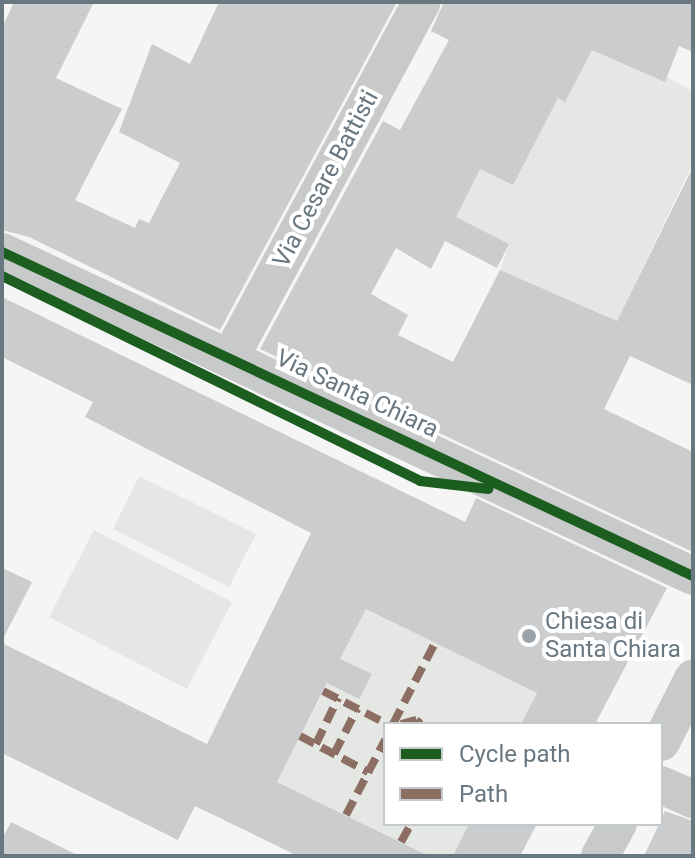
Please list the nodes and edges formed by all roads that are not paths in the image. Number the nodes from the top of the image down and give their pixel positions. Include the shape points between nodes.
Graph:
1 (422, 2) edge
2 (2, 252) edge
3 (231, 356) junction
4 (693, 576) edge
5 (693, 679) edge
6 (663, 738) edge
7 (663, 786) edge
8 (693, 799) edge
9 (617, 826) edge
10 (600, 856) edge

1 - 3 street, Via Cesare Battisti
2 - 3 street, Via Santa Chiara
3 - 4 street, Via Santa Chiara
5 - 6 street
7 - 8 street
9 - 10 street

